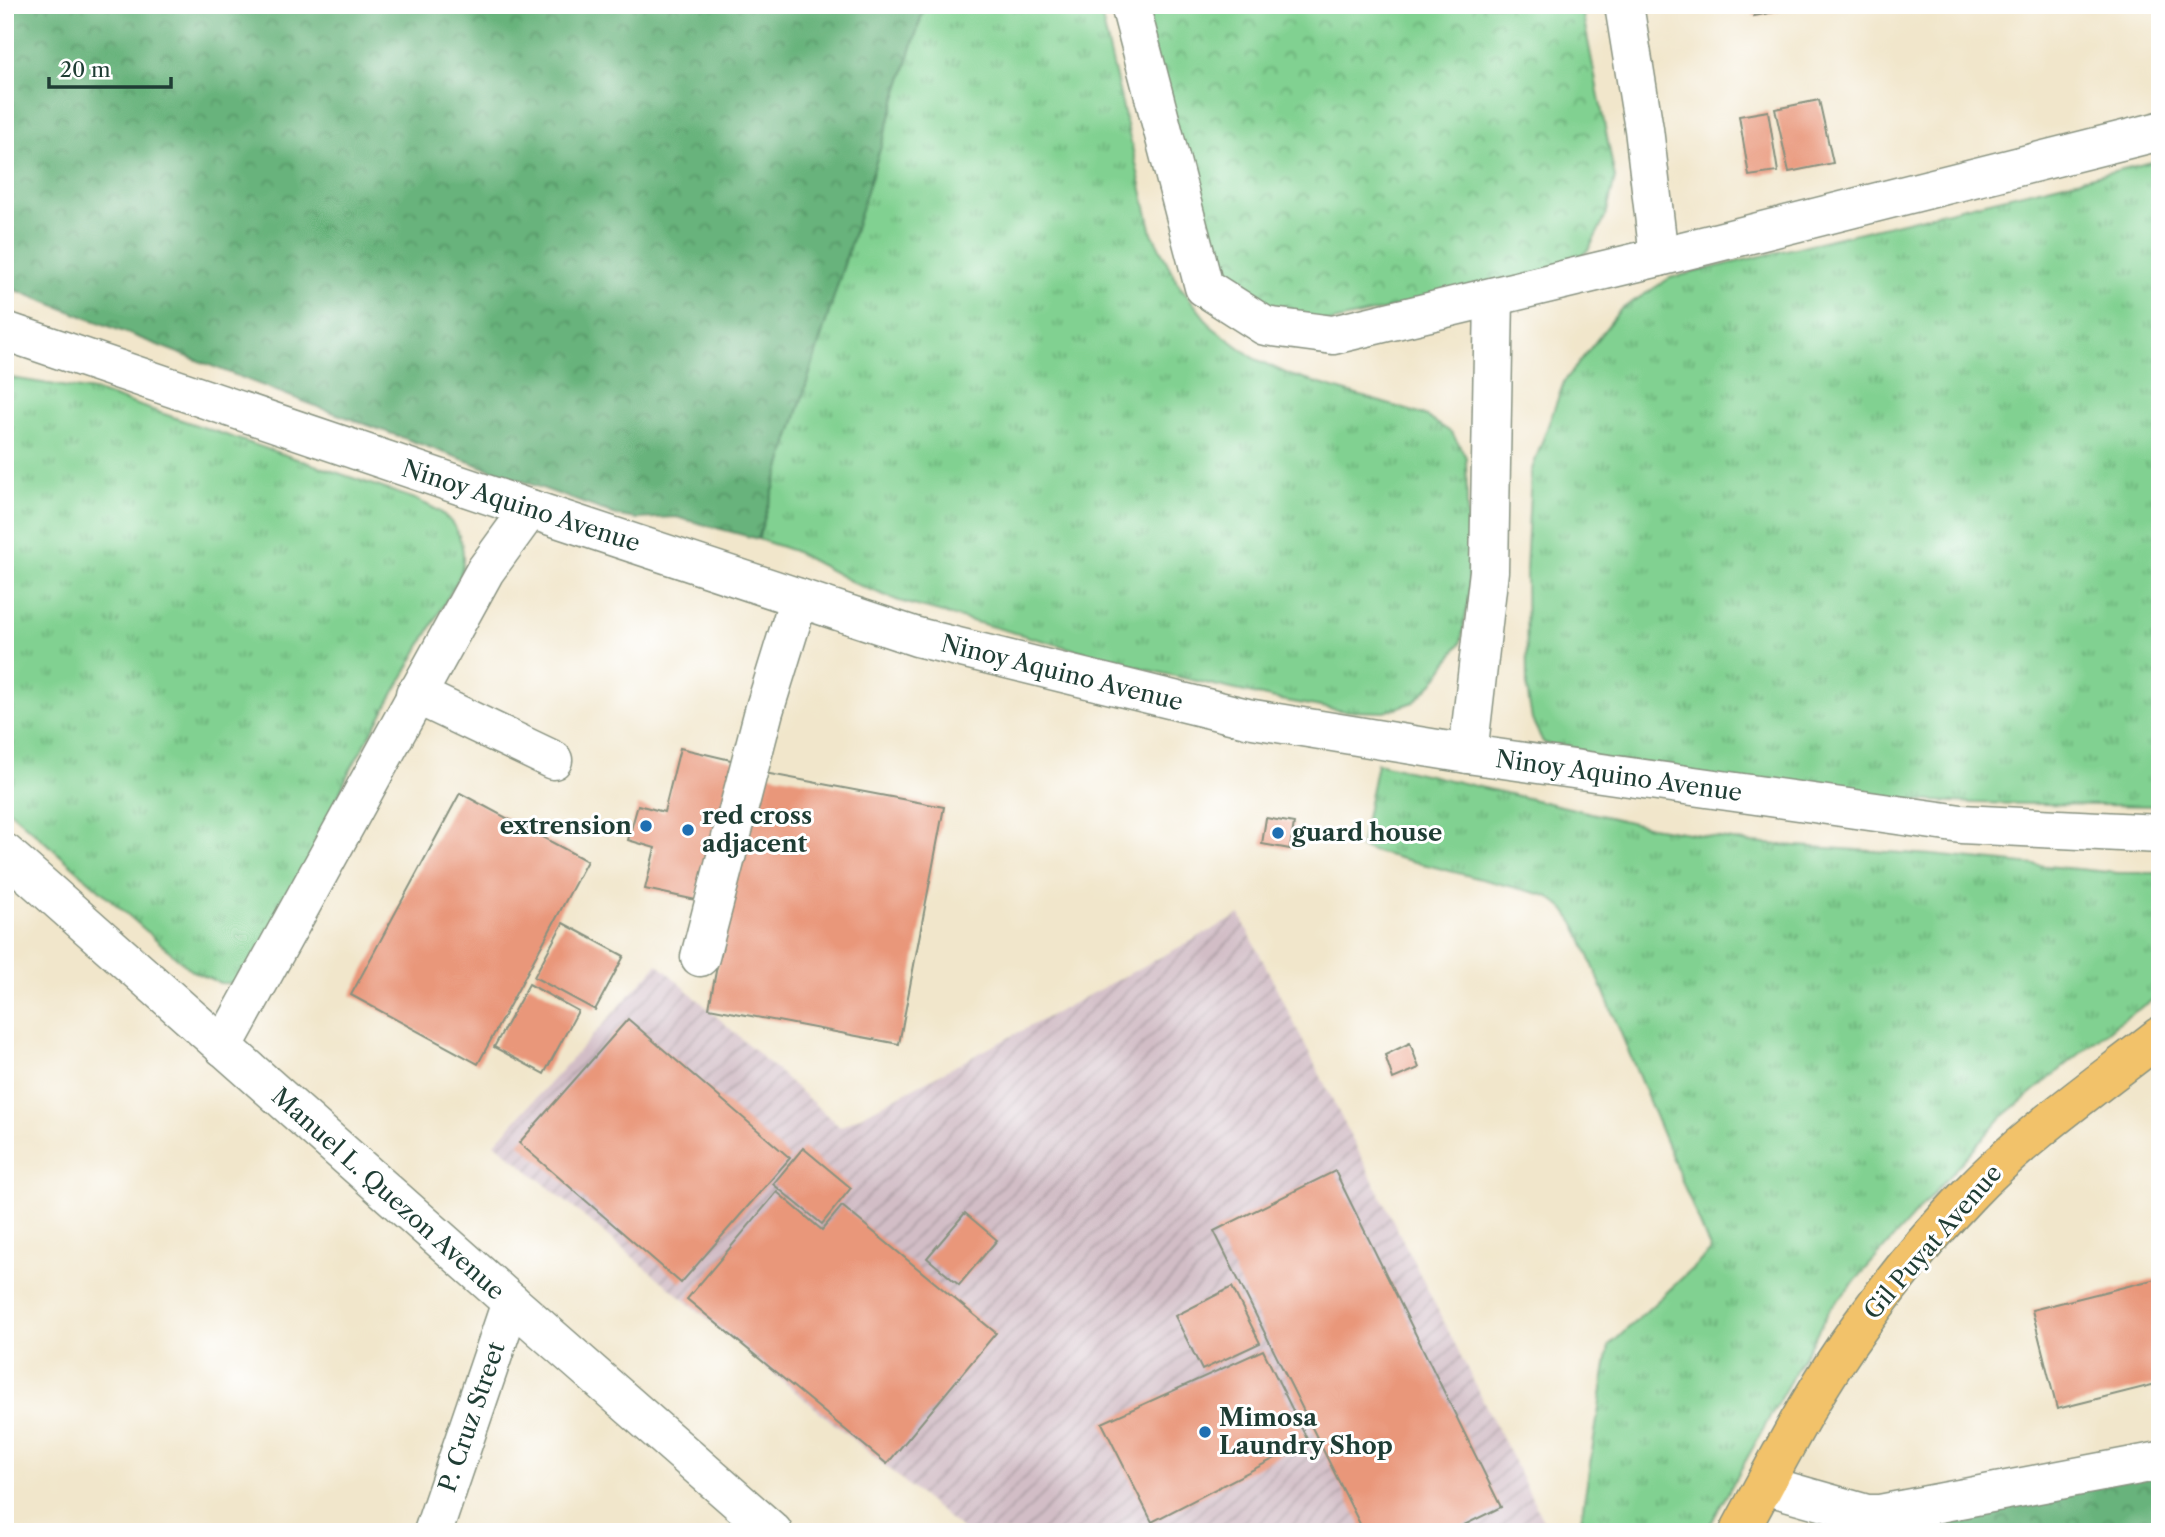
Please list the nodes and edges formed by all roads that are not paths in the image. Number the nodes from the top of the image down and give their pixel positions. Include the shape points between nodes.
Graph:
1 (1130, 5) edge
2 (1623, 5) edge
3 (2160, 131) edge
4 (1659, 257) junction
5 (1494, 297) junction
6 (5, 331) edge
7 (530, 509) junction
8 (799, 598) junction
9 (415, 694) junction
10 (1468, 754) junction
11 (553, 761) dead end
12 (2160, 834) edge
13 (5, 853) edge
14 (699, 957) dead end
15 (2160, 1036) edge
16 (223, 1047) junction
17 (511, 1302) junction
18 (2160, 1461) edge
19 (1765, 1485) junction
20 (433, 1532) edge
21 (774, 1532) edge
22 (1739, 1532) edge

1 - 5 street via 1204,286 1265,326 1333,335
2 - 4 street
3 - 4 street
4 - 5 street
5 - 10 street via 1489,571
6 - 7 street, Ninoy Aquino Avenue
7 - 8 street, Ninoy Aquino Avenue
7 - 9 street via 485,571
8 - 10 street, Ninoy Aquino Avenue via 917,637 1247,718
8 - 14 street
9 - 11 street
9 - 16 street
10 - 12 street, Ninoy Aquino Avenue via 1961,824
13 - 16 street, Manuel L. Quezon Avenue
15 - 19 main road, Gil Puyat Avenue via 2023,1144 1969,1194 1904,1267 1858,1328
16 - 17 street, Manuel L. Quezon Avenue
17 - 20 street, P. Cruz Street
17 - 21 street, Manuel L. Quezon Avenue
18 - 19 street via 1880,1514
19 - 22 main road, Gil Puyat Avenue

